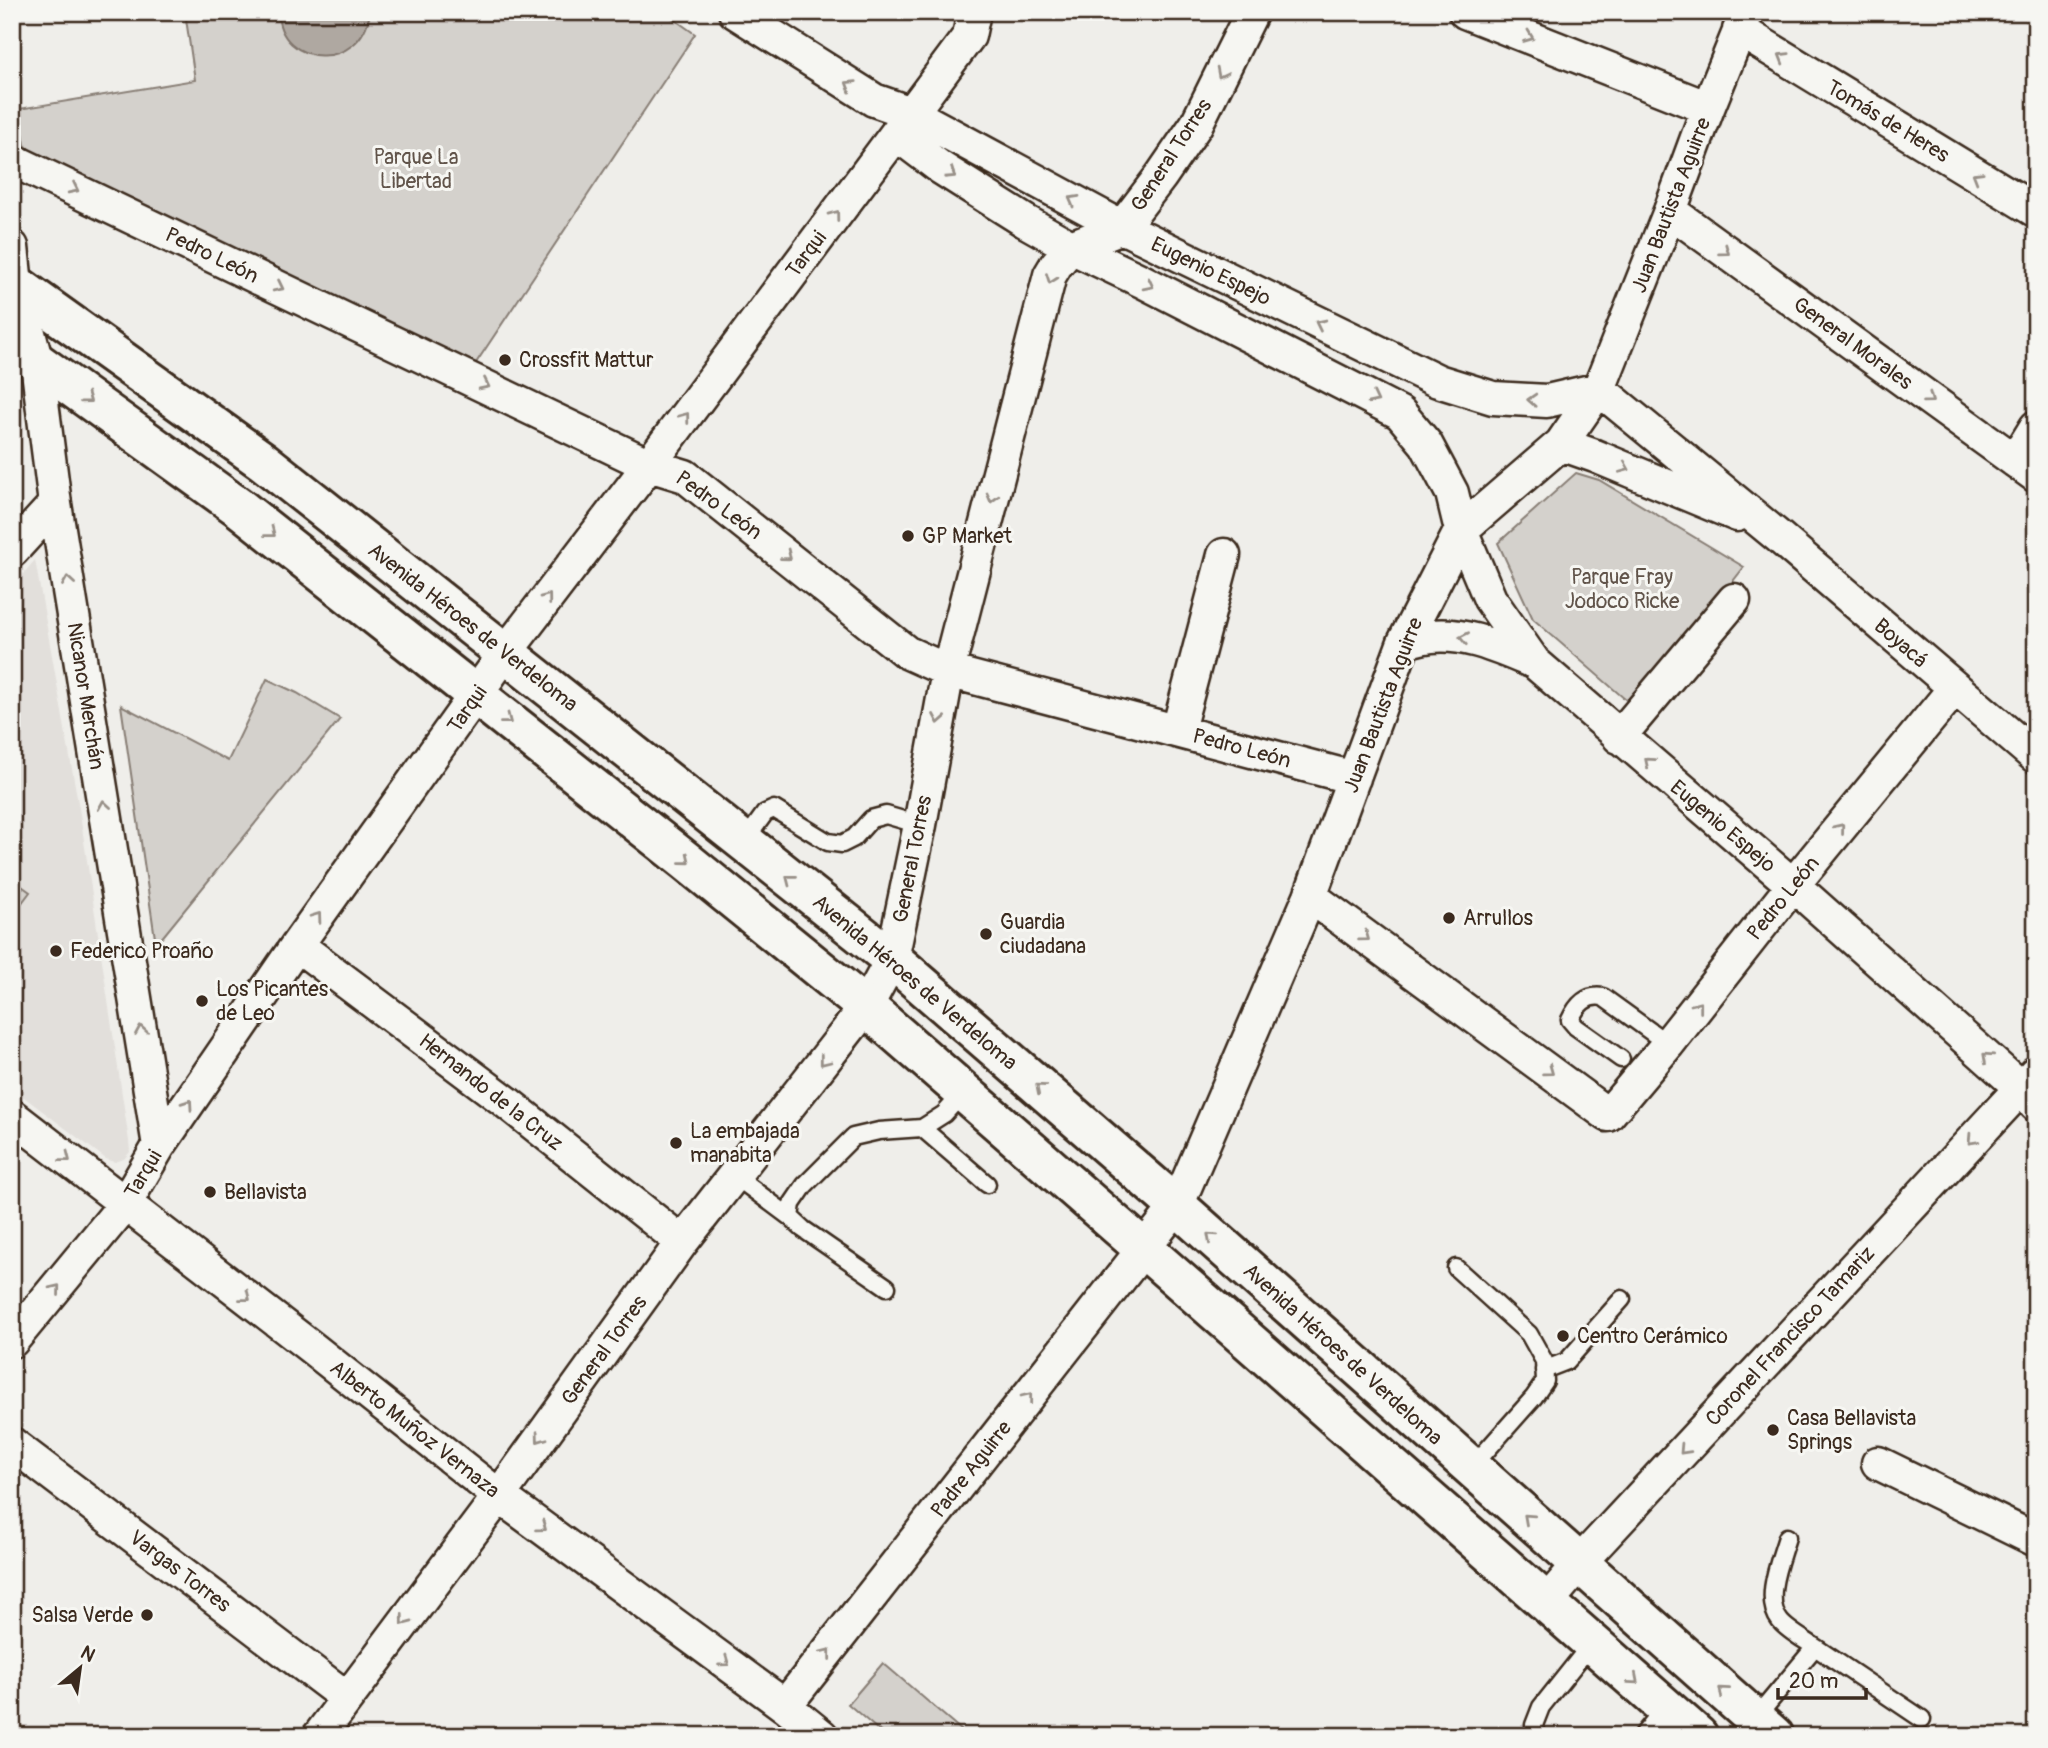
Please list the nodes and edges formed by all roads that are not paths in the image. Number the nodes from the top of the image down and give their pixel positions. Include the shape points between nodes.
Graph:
1 (735, 12) edge
2 (974, 12) edge
3 (1252, 12) edge
4 (1465, 12) edge
5 (1743, 21) edge
6 (1708, 108) junction
7 (904, 124) junction
8 (12, 160) edge
9 (1670, 211) junction
10 (2036, 211) edge
11 (1122, 228) junction
12 (12, 247) edge
13 (1072, 247) junction
14 (14, 283) edge
15 (24, 354) edge
16 (1598, 389) junction
17 (2036, 427) edge
18 (1561, 444) junction
19 (649, 465) junction
20 (2025, 468) edge
21 (55, 504) junction
22 (1768, 528) junction
23 (1461, 530) junction
24 (12, 551) edge
25 (1224, 555) dead end
26 (1734, 600) dead end
27 (1404, 642) junction
28 (506, 652) junction
29 (1534, 662) junction
30 (947, 671) junction
31 (1954, 689) junction
32 (476, 696) junction
33 (1178, 730) junction
34 (1619, 737) junction
35 (2036, 757) edge
36 (1354, 778) junction
37 (920, 825) junction
38 (744, 842) junction
39 (1793, 885) junction
40 (1310, 897) junction
41 (297, 946) junction
42 (892, 959) junction
43 (866, 1007) junction
44 (1668, 1044) junction
45 (1621, 1059) dead end
46 (2031, 1088) edge
47 (964, 1092) junction
48 (12, 1116) edge
49 (922, 1128) junction
50 (159, 1146) junction
51 (735, 1176) junction
52 (986, 1184) dead end
53 (125, 1204) junction
54 (1177, 1206) junction
55 (790, 1217) junction
56 (682, 1242) junction
57 (1144, 1249) junction
58 (1456, 1268) dead end
59 (887, 1287) dead end
60 (1622, 1299) dead end
61 (12, 1341) edge
62 (1544, 1370) junction
63 (12, 1444) edge
64 (1878, 1462) dead end
65 (1471, 1468) junction
66 (499, 1496) junction
67 (1787, 1537) dead end
68 (2036, 1540) edge
69 (1579, 1563) junction
70 (1546, 1603) junction
71 (1592, 1643) junction
72 (1815, 1647) junction
73 (347, 1698) junction
74 (785, 1706) junction
75 (1922, 1719) dead end
76 (1653, 1721) edge
77 (1765, 1728) edge
78 (324, 1734) edge
79 (797, 1736) edge
80 (822, 1736) edge
81 (1538, 1736) edge
82 (1698, 1736) edge

7 -> 1 street, Eugenio Espejo
2 - 7 street, Tarqui via 969,36
3 -> 11 street, General Torres via 1196,125
4 -> 6 street
5 - 6 street, Juan Bautista Aguirre
10 -> 5 street, Tomás de Heres
6 - 9 street, Juan Bautista Aguirre
11 -> 7 street, Eugenio Espejo
7 -> 13 street, Eugenio Espejo via 951,174
19 -> 7 street, Tarqui
8 -> 19 street, Pedro León
9 - 16 street, Juan Bautista Aguirre
9 -> 20 street, General Morales
11 - 13 street, General Torres
16 -> 11 street, Eugenio Espejo via 1547,401 1493,398 1438,381
12 - 14 street, Nicanor Merchán
13 -> 23 street, Eugenio Espejo via 1400,413 1426,444 1452,493
13 -> 30 street, General Torres via 1050,275
14 - 15 street, Nicanor Merchán
14 - 28 main road, Avenida Héroes de Verdeloma via 264,462
15 - 21 street, Nicanor Merchán
15 -> 32 main road via 240,509
16 - 18 street, Juan Bautista Aguirre
16 - 22 street, Boyacá
17 - 20 street
18 -> 22 street, Boyacá
18 - 23 street, Juan Bautista Aguirre
28 -> 19 street, Tarqui
19 -> 30 street, Pedro León via 685,476 906,652
21 - 24 street
50 -> 21 street, Nicanor Merchán
22 - 31 street, Boyacá
23 - 27 street, Juan Bautista Aguirre
23 - 29 street, Eugenio Espejo via 1490,599
25 - 33 street
26 - 34 street
29 -> 27 street, Eugenio Espejo via 1457,636
27 - 36 street, Juan Bautista Aguirre
28 - 32 street, Tarqui
28 - 38 main road, Avenida Héroes de Verdeloma
29 - 34 street, Eugenio Espejo
30 - 33 street, Pedro León
30 -> 37 street, General Torres
31 - 35 street, Boyacá
39 -> 31 street, Pedro León
41 -> 32 street, Tarqui
32 -> 43 main road
33 - 36 street, Pedro León
39 -> 34 street, Eugenio Espejo
36 - 40 street, Juan Bautista Aguirre
37 - 38 lane via 886,815 871,819 842,844 828,842 774,809 765,813
37 - 42 street, General Torres
42 -> 38 main road, Avenida Héroes de Verdeloma
44 -> 39 street, Pedro León
46 -> 39 street, Eugenio Espejo
40 -> 44 street, Pedro León via 1608,1115
40 - 54 street, Juan Bautista Aguirre
50 -> 41 street, Tarqui
41 - 56 street, Hernando de la Cruz via 505,1101
42 - 43 street, General Torres
54 -> 42 main road, Avenida Héroes de Verdeloma
43 - 47 main road
43 -> 51 street, General Torres
44 - 45 lane via 1603,997 1593,995 1581,1002 1570,1020
46 -> 69 street, Coronel Francisco Tamariz
47 - 49 lane via 944,1114
47 - 57 main road
48 -> 53 street, Alberto Muñoz Vernaza
49 - 52 lane
49 - 55 lane via 853,1137 806,1185 792,1204
50 - 53 street, Tarqui
51 - 55 lane
51 - 56 street, General Torres
61 -> 53 street, Tarqui
53 -> 66 street, Alberto Muñoz Vernaza
54 - 57 street, Padre Aguirre
65 -> 54 main road, Avenida Héroes de Verdeloma
55 - 59 lane
56 -> 66 street, General Torres
57 - 70 main road
74 -> 57 street, Padre Aguirre
58 - 62 lane via 1530,1334
60 - 62 lane via 1567,1361
62 - 65 lane via 1545,1381 1534,1397
63 - 73 street, Vargas Torres
64 - 68 street
69 -> 65 main road, Avenida Héroes de Verdeloma
66 -> 73 street, General Torres
66 -> 74 street, Alberto Muñoz Vernaza
67 - 72 lane via 1772,1605 1781,1622
69 - 70 street, Coronel Francisco Tamariz
77 -> 69 main road, Avenida Héroes de Verdeloma
70 - 71 main road
71 -> 76 main road
71 - 81 lane via 1541,1707 1534,1725
72 - 75 lane
72 - 77 lane
73 - 78 street, General Torres
74 - 79 street
74 - 80 street, Alberto Muñoz Vernaza
76 - 82 main road

